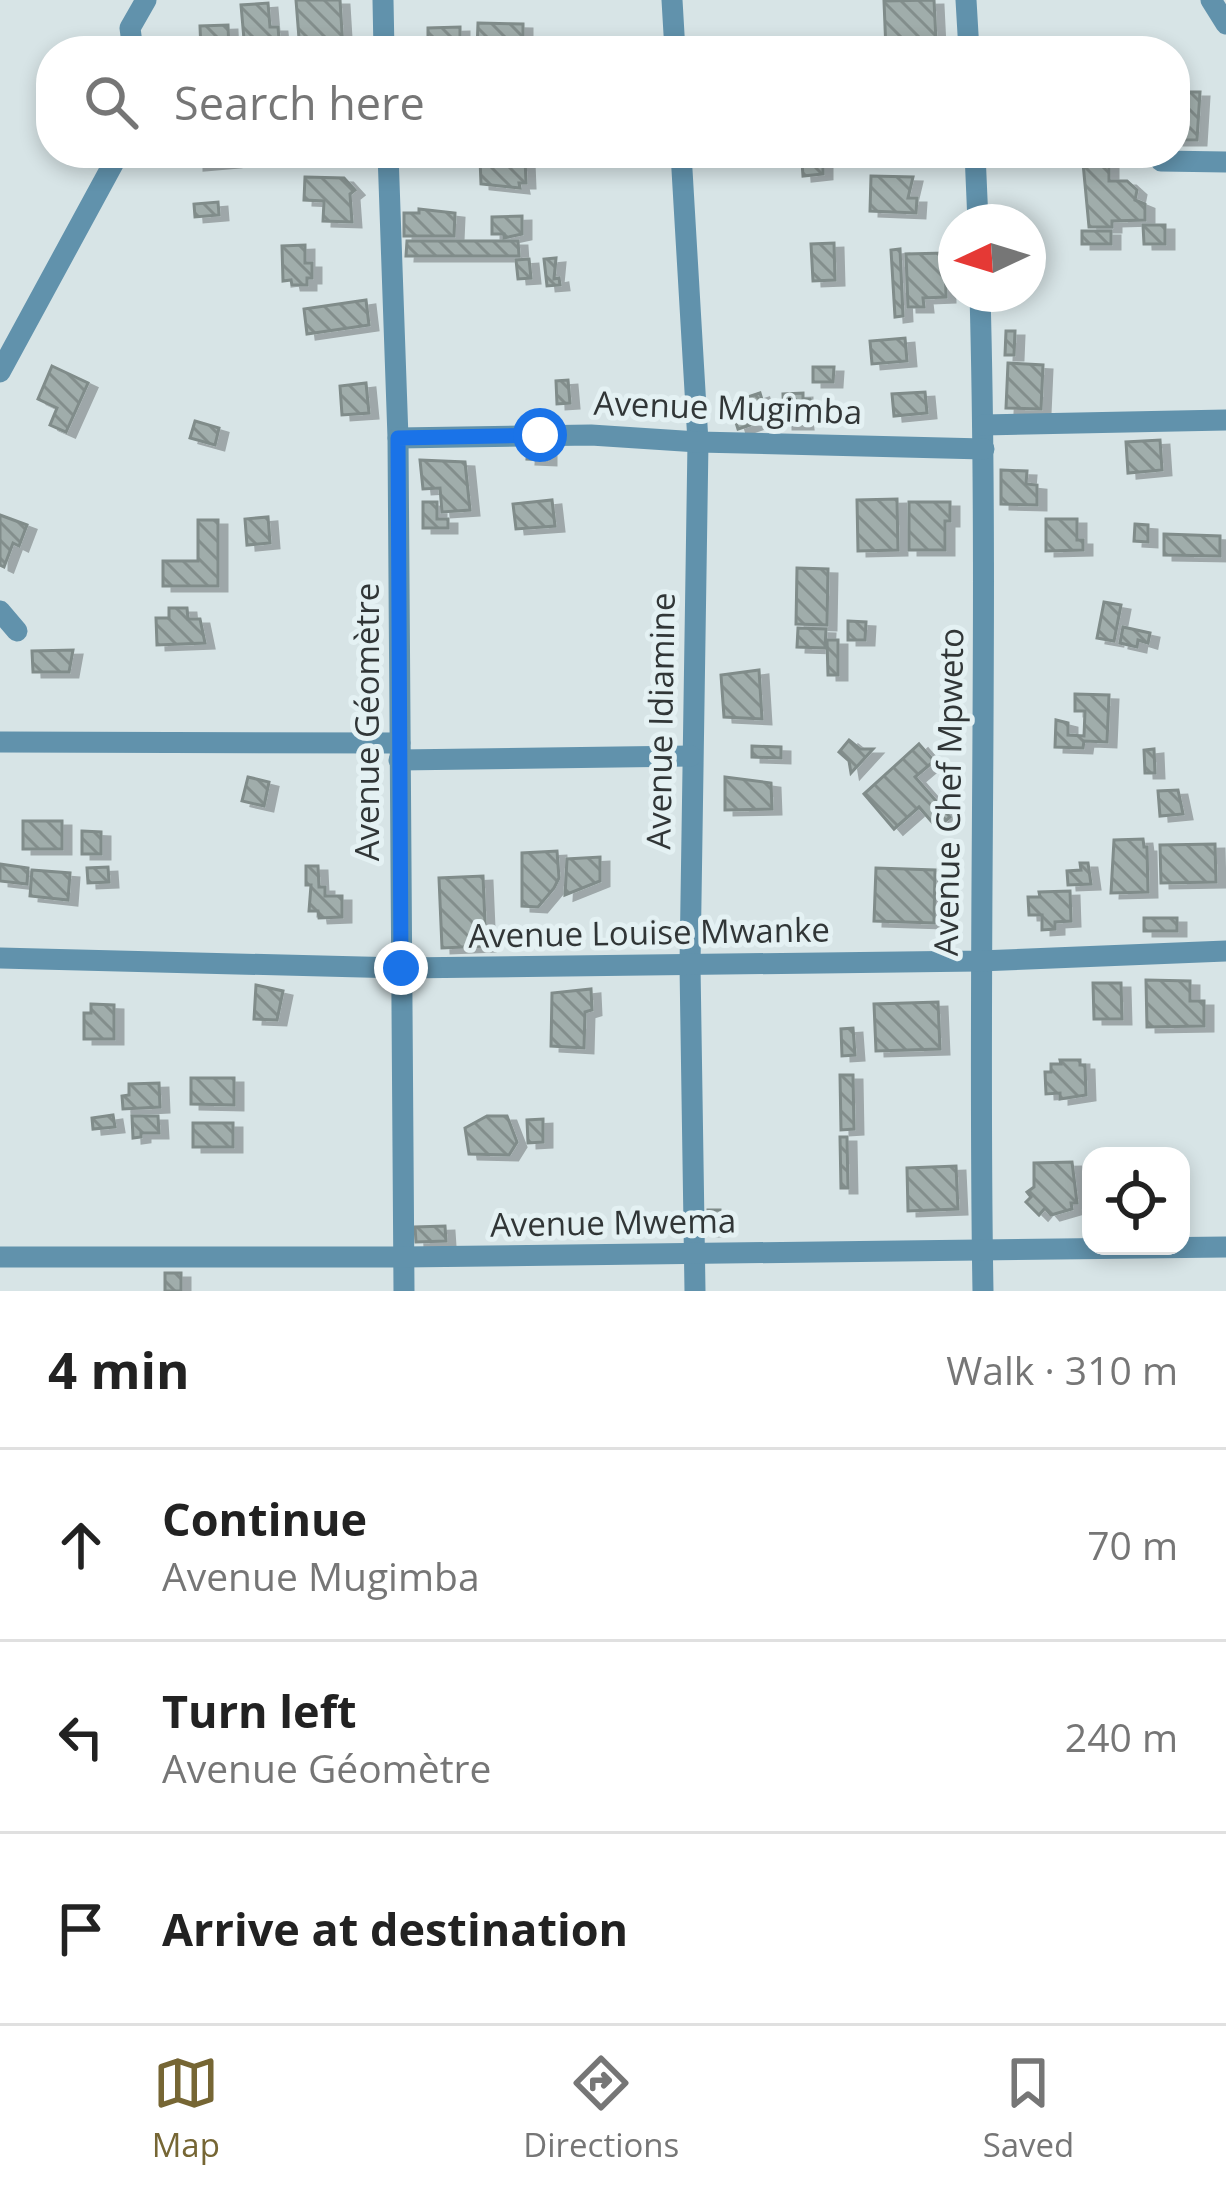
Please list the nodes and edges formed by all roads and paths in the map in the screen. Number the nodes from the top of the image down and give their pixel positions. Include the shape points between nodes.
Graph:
1 (146, 0) edge
2 (382, 0) edge
3 (672, 0) edge
4 (966, 0) edge
5 (1211, 0) edge
6 (1226, 24) edge
7 (131, 36) edge
8 (383, 36) edge
9 (674, 36) edge
10 (968, 36) edge
11 (1190, 161) edge
12 (1226, 162) edge
13 (111, 168) edge
14 (389, 168) edge
15 (682, 168) edge
16 (976, 168) edge
17 (977, 204) edge
18 (980, 312) edge
19 (0, 372) edge
20 (1226, 420) edge
21 (983, 425) junction
22 (398, 438) junction
23 (698, 442) junction
24 (984, 449) junction
25 (0, 611) edge
26 (17, 631) dead end
27 (0, 742) edge
28 (400, 752) junction
29 (691, 756) junction
30 (1226, 951) edge
31 (0, 958) edge
32 (979, 961) junction
33 (690, 964) junction
34 (401, 968) junction
35 (1226, 1247) edge
36 (982, 1252) junction
37 (694, 1254) junction
38 (0, 1257) edge
39 (403, 1257) junction
40 (404, 1291) edge
41 (695, 1291) edge
42 (983, 1291) edge

1 - 7 street
2 - 8 street
3 - 9 street
4 - 10 street
5 - 6 street
11 - 12 street
13 - 19 street
14 - 22 street, Avenue Géomètre
15 - 23 street, Avenue Idiamine
16 - 17 street
18 - 21 street, Avenue Chef Mpweto
20 - 21 street
21 - 24 street, Avenue Chef Mpweto
22 - 23 street, Avenue Mugimba via 505,433
22 - 28 street, Avenue Géomètre
23 - 24 street, Avenue Mugimba
23 - 29 street, Avenue Idiamine
24 - 32 street, Avenue Chef Mpweto
25 - 26 street
27 - 28 street
28 - 29 street
28 - 34 street, Avenue Géomètre
29 - 33 street, Avenue Idiamine
30 - 32 street, Avenue Louise Mwanke
31 - 34 street, Avenue Louise Mwanke
32 - 33 street, Avenue Louise Mwanke
32 - 36 street, Avenue Chef Mpweto
33 - 34 street, Avenue Louise Mwanke
33 - 37 street, Avenue Idiamine
34 - 39 street, Avenue Géomètre
35 - 36 street, Avenue Mwema
36 - 37 street, Avenue Mwema
36 - 42 street, Avenue Chef Mpweto
37 - 39 street, Avenue Mwema
37 - 41 street, Avenue Idiamine
38 - 39 street, Avenue Mwema
39 - 40 street, Avenue Géomètre

